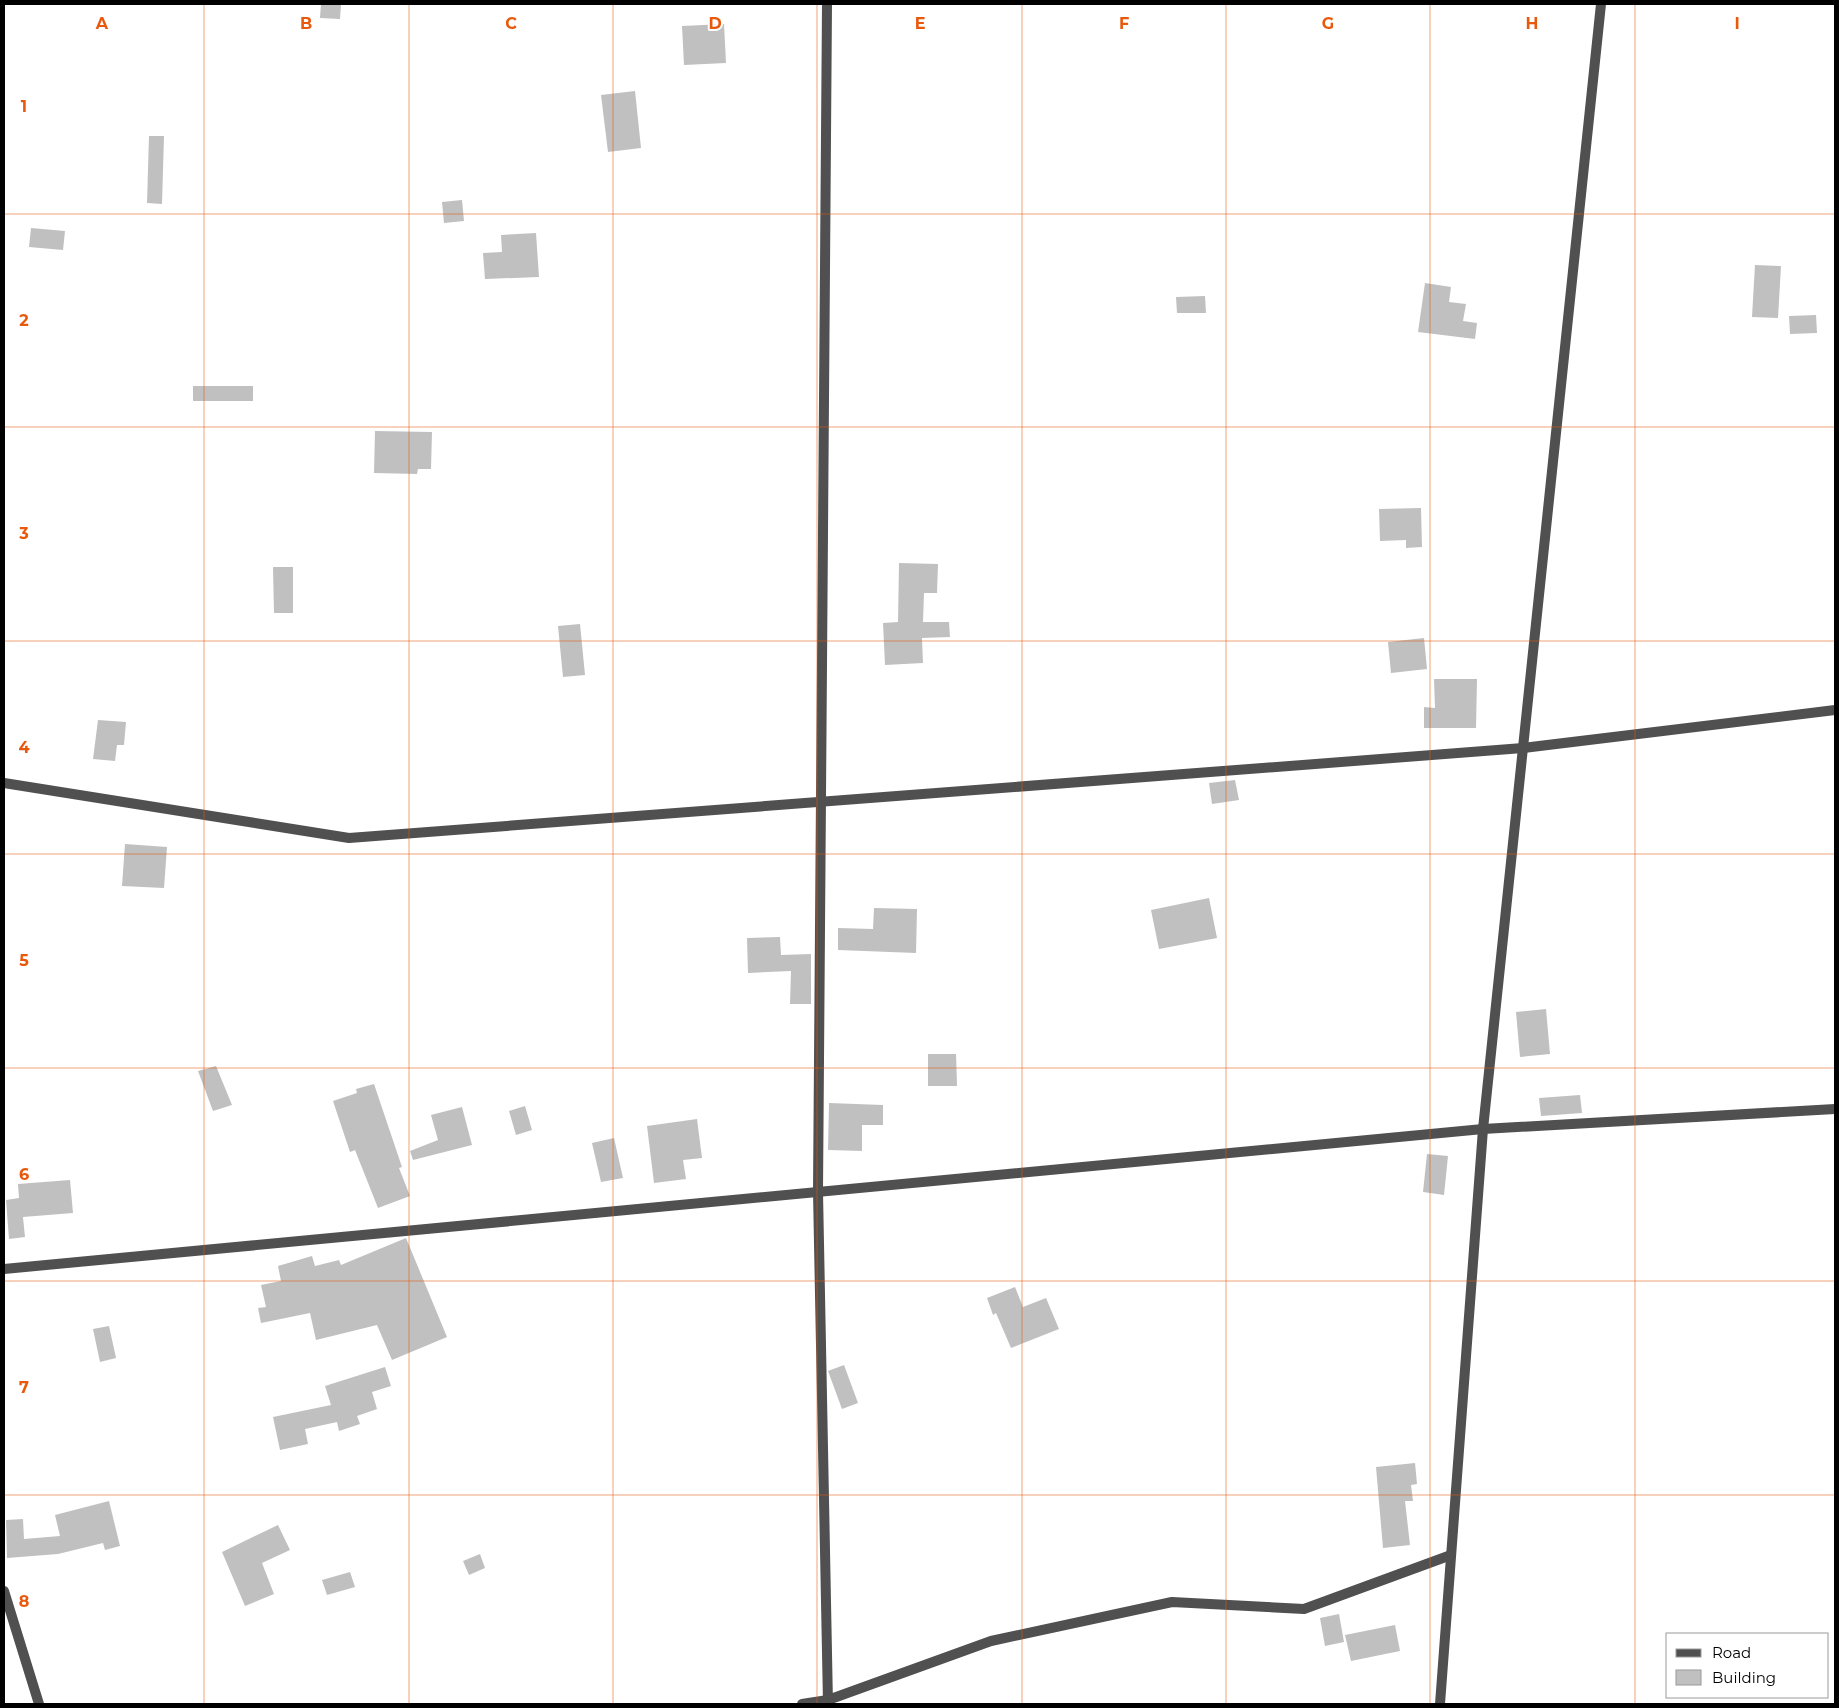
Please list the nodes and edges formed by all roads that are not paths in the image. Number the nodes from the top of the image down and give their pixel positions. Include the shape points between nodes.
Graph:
1 (828, 4) edge
2 (1601, 4) edge
3 (1835, 710) edge
4 (1523, 748) junction
5 (4, 784) edge
6 (821, 802) junction
7 (1835, 1109) edge
8 (1483, 1129) junction
9 (818, 1192) junction
10 (4, 1269) edge
11 (1451, 1555) junction
12 (4, 1591) edge
13 (828, 1702) edge
14 (39, 1704) edge
15 (802, 1704) edge
16 (1440, 1704) edge

1 - 6 street
2 - 4 street
3 - 4 street
4 - 6 street
4 - 8 street
5 - 6 street via 349,838
6 - 9 street
7 - 8 street
8 - 9 street
8 - 11 street
9 - 10 street
9 - 13 street
11 - 13 street via 1304,1609 1172,1602 991,1641
11 - 16 street
12 - 14 street
13 - 15 street

